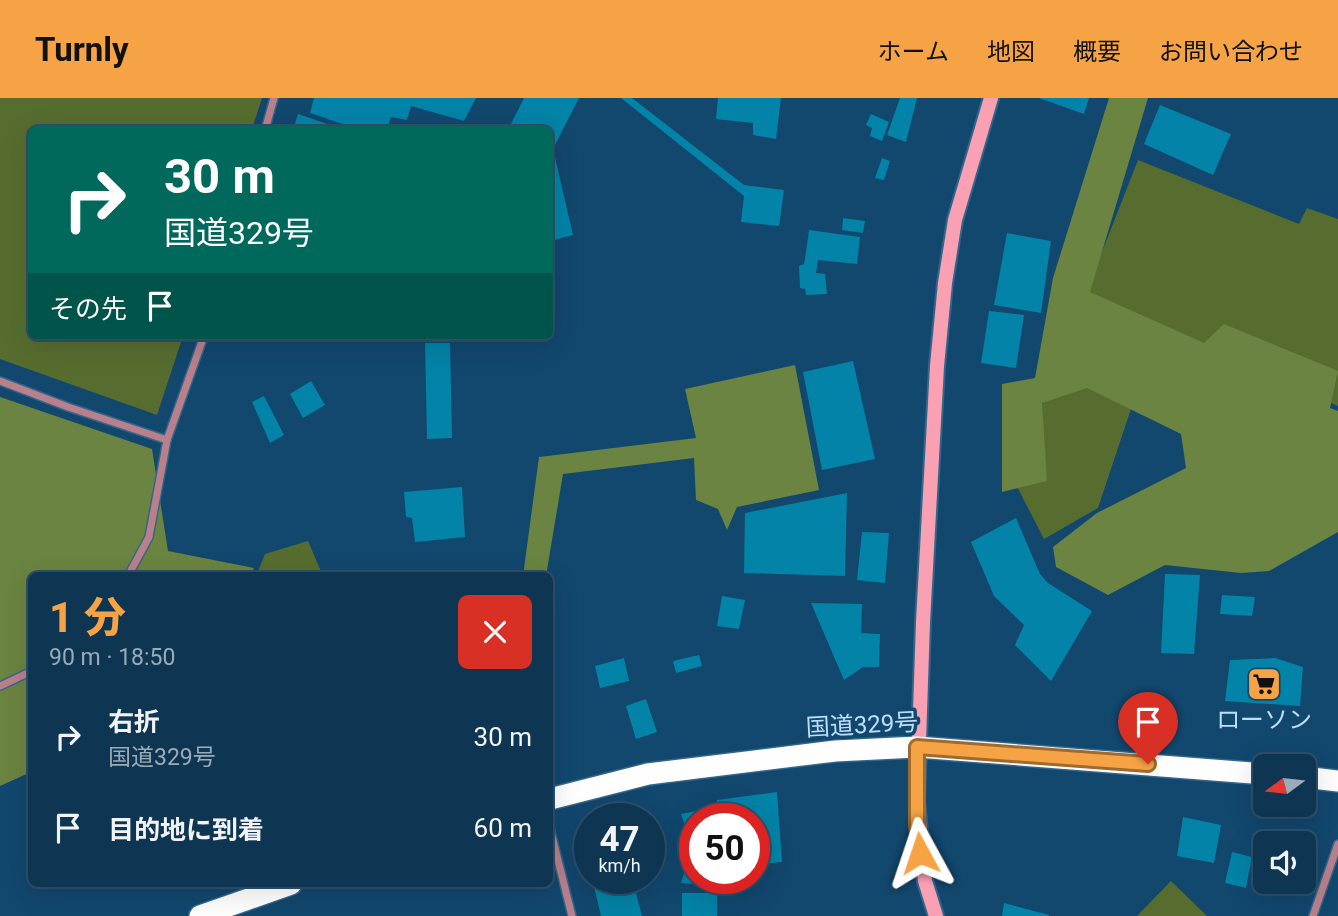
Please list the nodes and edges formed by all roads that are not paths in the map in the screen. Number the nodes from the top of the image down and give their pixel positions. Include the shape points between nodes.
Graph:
1 (274, 98) edge
2 (991, 98) edge
3 (266, 126) edge
4 (203, 340) edge
5 (0, 381) edge
6 (167, 440) junction
7 (130, 572) edge
8 (28, 673) edge
9 (0, 686) edge
10 (917, 747) junction
11 (1253, 773) edge
12 (1316, 779) edge
13 (1338, 780) edge
14 (553, 798) edge
15 (553, 840) edge
16 (1338, 844) edge
17 (282, 887) edge
18 (200, 916) edge
19 (572, 916) edge
20 (936, 916) edge
21 (1313, 916) edge

1 - 3 street
2 - 10 street via 955,220 946,283 936,380
4 - 6 street
5 - 6 street
6 - 7 street via 149,537
8 - 9 street
10 - 11 highway, 国道329号
10 - 14 highway, 国道329号 via 835,751 648,774
10 - 20 street via 920,853
12 - 13 highway
15 - 19 street
16 - 21 street
17 - 18 highway

